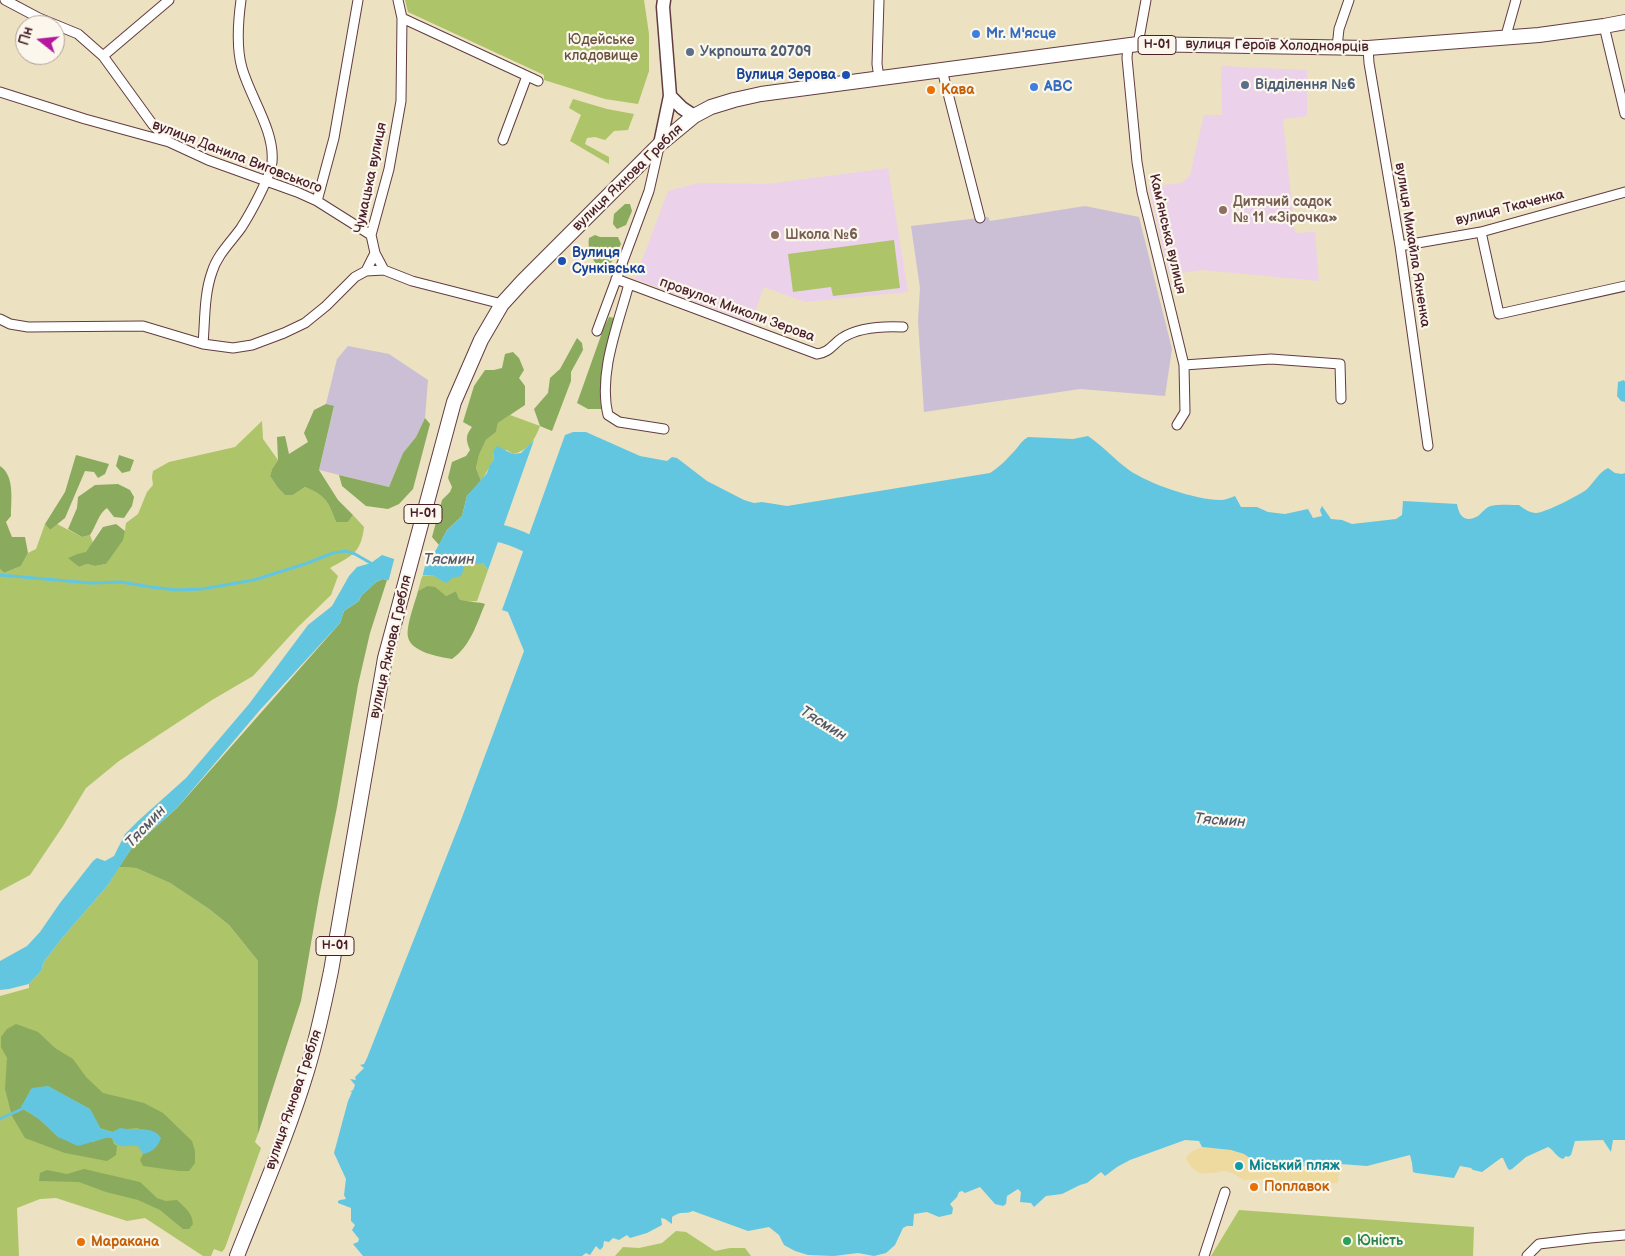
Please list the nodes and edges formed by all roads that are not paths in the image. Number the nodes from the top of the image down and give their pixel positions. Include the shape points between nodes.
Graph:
1 (5, 0) edge
2 (169, 0) edge
3 (241, 0) edge
4 (358, 0) edge
5 (398, 0) edge
6 (880, 0) edge
7 (1146, 0) edge
8 (1349, 0) edge
9 (1516, 0) edge
10 (662, 2) edge
11 (402, 18) junction
12 (1625, 22) edge
13 (1604, 26) junction
14 (1505, 39) junction
15 (1133, 45) junction
16 (1337, 48) junction
17 (1368, 48) junction
18 (103, 56) junction
19 (942, 70) junction
20 (527, 76) junction
21 (879, 78) junction
22 (538, 81) dead end
23 (0, 92) edge
24 (670, 96) junction
25 (1625, 114) edge
26 (694, 116) junction
27 (503, 140) dead end
28 (169, 142) junction
29 (660, 144) junction
30 (266, 180) junction
31 (1625, 192) edge
32 (317, 201) junction
33 (980, 218) dead end
34 (1481, 232) junction
35 (371, 235) junction
36 (1400, 246) junction
37 (375, 253) junction
38 (384, 270) junction
39 (366, 271) junction
40 (616, 279) junction
41 (629, 284) junction
42 (1625, 286) edge
43 (502, 304) junction
44 (0, 319) edge
45 (903, 327) dead end
46 (597, 331) dead end
47 (203, 344) junction
48 (1184, 365) junction
49 (1341, 399) dead end
50 (1177, 425) dead end
51 (664, 429) dead end
52 (1428, 446) dead end
53 (1224, 1192) dead end
54 (1625, 1235) edge
55 (237, 1256) edge
56 (1204, 1256) edge
57 (1527, 1256) edge

1 - 18 street via 78,34
2 - 18 street
3 - 30 street via 238,46 242,68 271,148 272,163
4 - 32 street via 334,138
5 - 11 street, Чумацька вулиця
6 - 21 street
7 - 15 street, Камʼянська вулиця
8 - 16 street via 1339,29
9 - 14 street
10 - 24 street
11 - 20 street
11 - 35 street, Чумацька вулиця via 401,101 389,169
12 - 13 main road, вулиця Героїв Холодноярців / Н-01
13 - 14 main road, вулиця Героїв Холодноярців / Н-01
13 - 25 street
14 - 17 main road, вулиця Героїв Холодноярців / Н-01
15 - 16 main road, вулиця Героїв Холодноярців / Н-01
15 - 19 main road, вулиця Героїв Холодноярців / Н-01
15 - 48 street, Камʼянська вулиця via 1127,58 1137,162
16 - 17 main road, вулиця Героїв Холодноярців / Н-01
17 - 36 street, вулиця Михайла Яхненка
18 - 28 street
19 - 21 main road, вулиця Героїв Холодноярців / Н-01
19 - 33 street
20 - 22 street
20 - 27 street
21 - 26 main road, вулиця Героїв Холодноярців / Н-01 via 761,94 711,107
23 - 28 street, вулиця Данила Виговського
24 - 26 street
24 - 29 street
26 - 29 main road, вулиця Яхнова Гребля / Н-01
28 - 30 street, вулиця Данила Виговського via 208,160
29 - 40 street via 649,192
29 - 43 main road, вулиця Яхнова Гребля / Н-01
30 - 32 street, вулиця Данила Виговського
30 - 47 street via 242,226 211,272
31 - 34 street, вулиця Ткаченка
32 - 35 street, вулиця Данила Виговського
34 - 36 street, вулиця Ткаченка
34 - 42 street via 1499,314
35 - 37 street, Чумацька вулиця
36 - 52 street, вулиця Михайла Яхненка
37 - 38 street, Чумацька вулиця
37 - 39 street
38 - 39 street
38 - 43 street
39 - 47 street via 355,277 305,323 284,333 233,348
40 - 41 street, провулок Миколи Зерова
40 - 46 street
41 - 45 street, провулок Миколи Зерова via 817,354 826,352 852,332 884,326
41 - 51 street via 610,355 605,403 608,415 619,422
43 - 55 main road, вулиця Яхнова Гребля / Н-01 via 481,340 454,402 382,676 320,1023 277,1156
44 - 47 street via 28,327 143,326
48 - 49 street via 1271,359 1340,364
48 - 50 street, Камʼянська вулиця via 1185,412
53 - 56 street
54 - 57 street via 1539,1244

